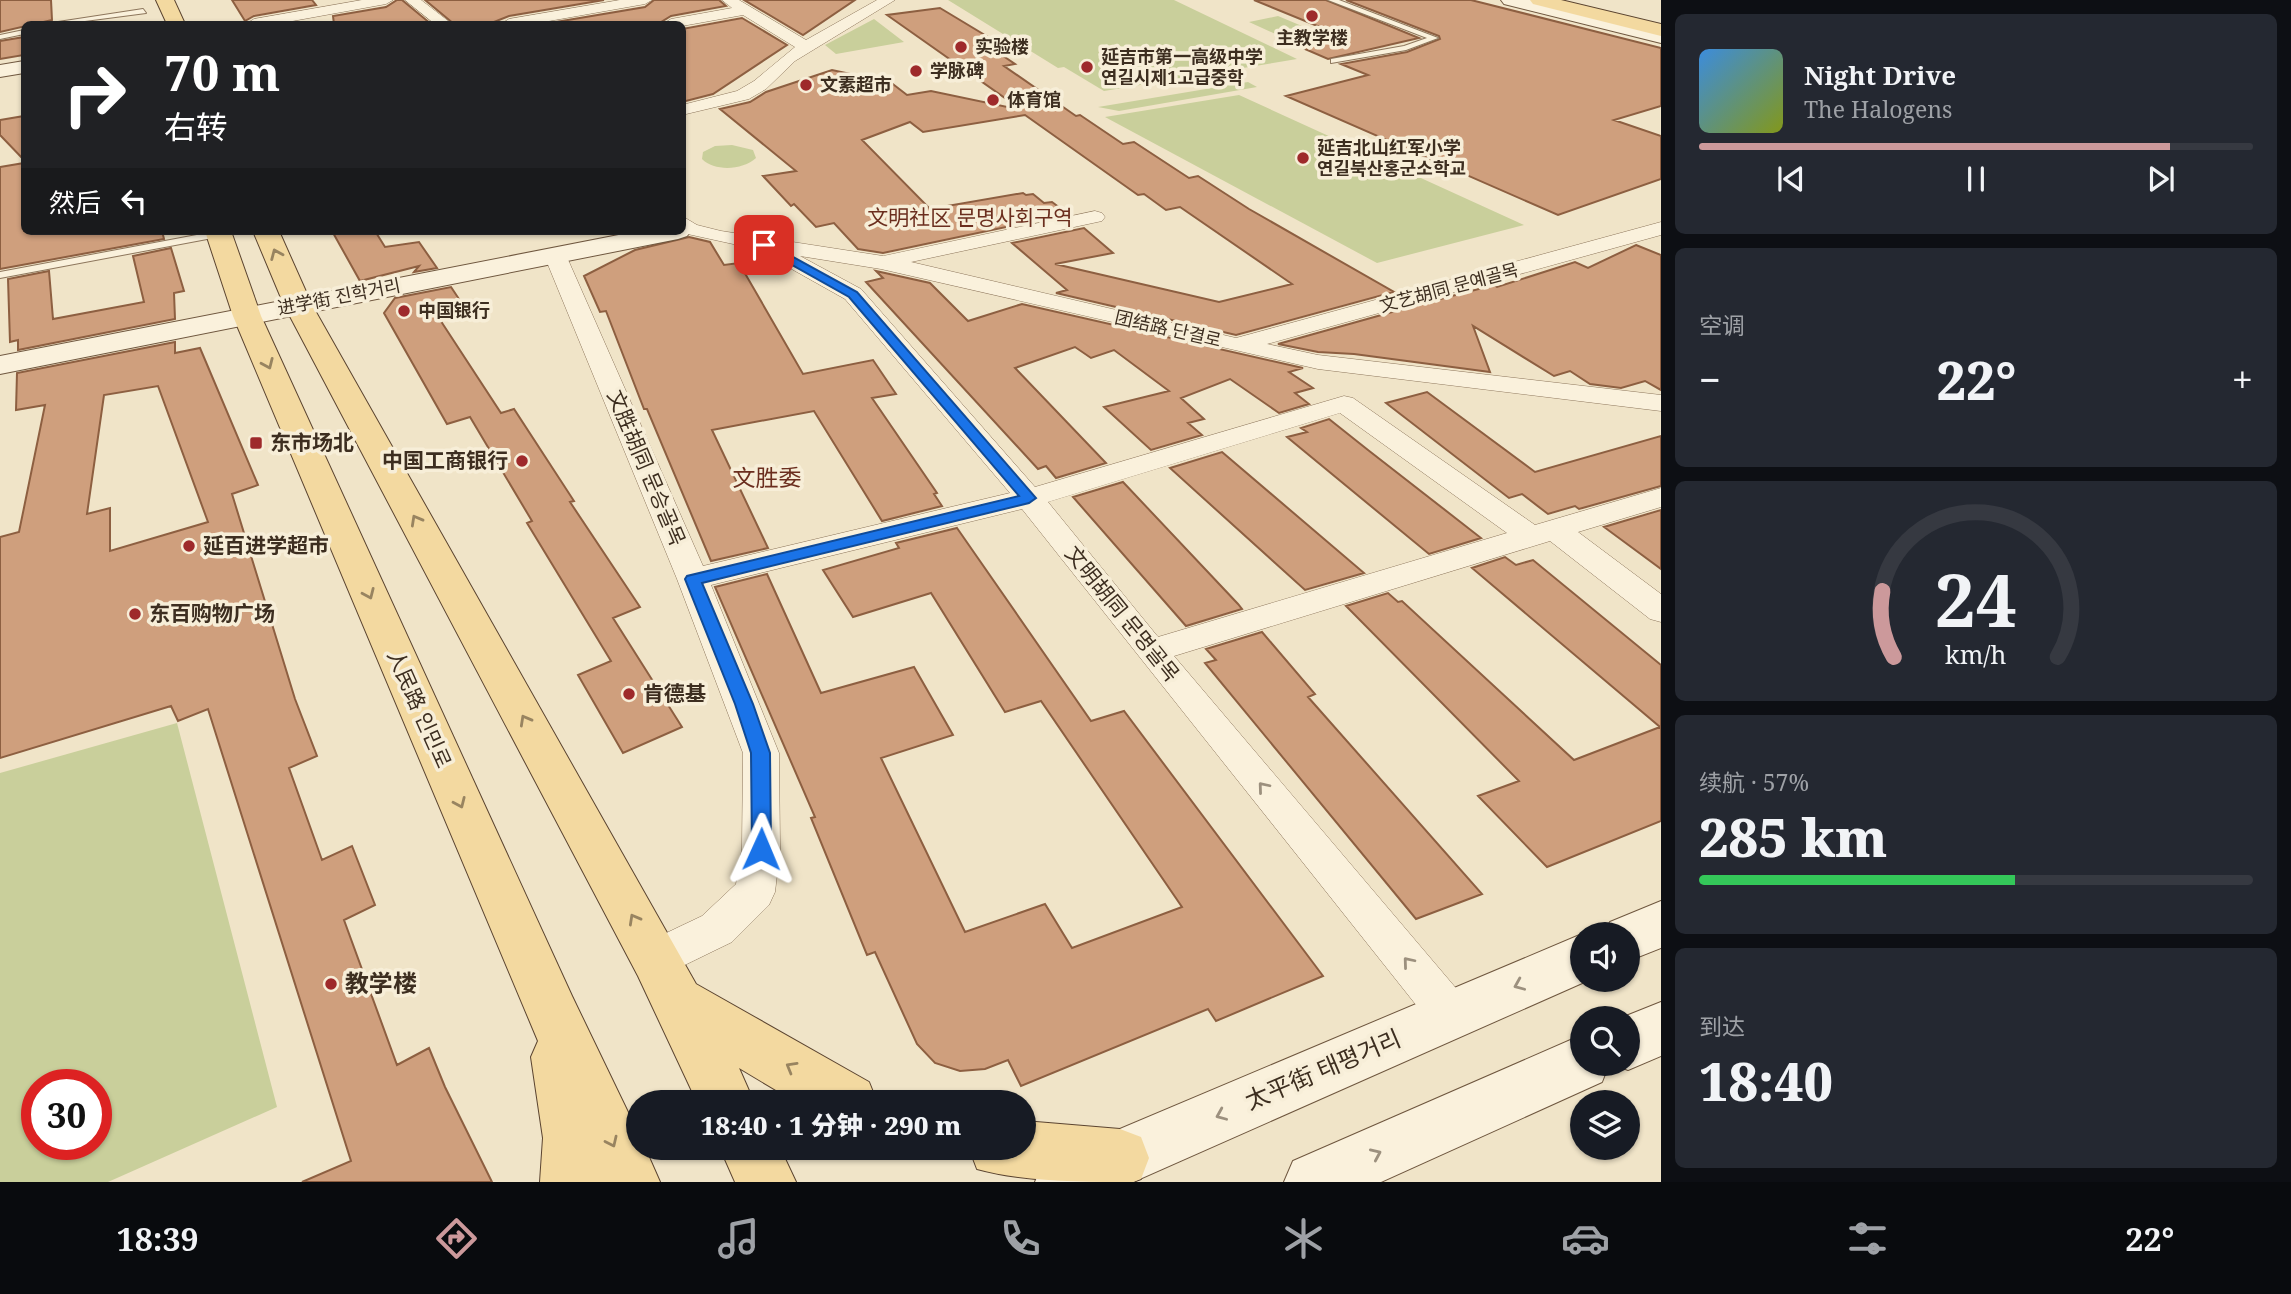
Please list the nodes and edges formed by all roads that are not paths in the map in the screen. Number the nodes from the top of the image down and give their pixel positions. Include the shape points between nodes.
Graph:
1 (165, 0) edge
2 (386, 0) edge
3 (412, 0) edge
4 (645, 0) edge
5 (729, 0) edge
6 (888, 0) edge
7 (1332, 0) edge
8 (1510, 0) edge
9 (1539, 0) edge
10 (1558, 0) edge
11 (1583, 0) edge
12 (746, 10) junction
13 (143, 12) edge
14 (1661, 19) edge
15 (72, 21) edge
16 (175, 21) edge
17 (270, 21) edge
18 (440, 21) edge
19 (526, 21) edge
20 (686, 21) edge
21 (1661, 28) edge
22 (21, 33) edge
23 (0, 37) edge
24 (1661, 37) edge
25 (806, 47) junction
26 (1335, 61) dead end
27 (21, 68) edge
28 (0, 71) edge
29 (760, 85) junction
30 (686, 98) edge
31 (686, 109) edge
32 (1095, 216) dead end
33 (1661, 228) edge
34 (686, 229) edge
35 (203, 235) edge
36 (219, 235) edge
37 (268, 235) edge
38 (650, 235) edge
39 (764, 245) junction
40 (555, 255) junction
41 (881, 262) junction
42 (0, 275) edge
43 (298, 305) junction
44 (247, 316) junction
45 (1236, 345) junction
46 (0, 365) edge
47 (1661, 403) edge
48 (1661, 497) edge
49 (1029, 498) junction
50 (1543, 534) junction
51 (693, 579) junction
52 (1661, 611) edge
53 (1151, 651) junction
54 (1661, 924) edge
55 (1640, 933) edge
56 (1570, 963) edge
57 (666, 980) junction
58 (553, 1014) junction
59 (1451, 1015) junction
60 (1661, 1028) edge
61 (1640, 1038) edge
62 (1570, 1068) edge
63 (720, 1090) edge
64 (831, 1090) edge
65 (1036, 1151) edge
66 (1120, 1158) junction
67 (755, 1160) edge
68 (570, 1182) edge
69 (630, 1182) edge
70 (766, 1182) edge
71 (1065, 1182) edge
72 (1314, 1182) edge

1 - 16 main road
2 - 17 street
3 - 18 street
4 - 19 street
5 - 12 street
6 - 25 street
7 - 26 lane via 1434,37 1406,48
8 - 24 street
9 - 21 main road
10 - 21 main road
11 - 14 street
12 - 20 street
12 - 25 street
13 - 15 lane
22 - 23 lane
25 - 29 street
27 - 28 street
29 - 30 street
29 - 31 street via 744,95
32 - 41 street
33 - 45 street, 文艺胡同 문예골목
34 - 39 street, 团结路 단결로
35 - 42 lane
36 - 44 main road, 人民路 인민로
43 -> 37 main road
38 - 40 street, 进学街 진학거리
39 - 41 street, 团结路 단결로
39 - 49 street, 文明胡同 문명골목 via 853,294
40 - 43 street, 进学街 진학거리
40 - 51 street, 文胜胡同 문승골목
41 - 45 street, 团结路 단결로
43 - 44 street, 进学街 진학거리
57 -> 43 main road
44 - 46 street, 进学街 진학거리
44 -> 58 main road, 人民路 인민로
45 - 47 street, 团结路 단결로 via 1318,362
48 - 50 street
49 - 50 street via 1344,404
49 - 51 street
49 - 53 street, 文明胡同 문명골목
50 - 52 street
50 - 53 street
51 - 57 street, 文胜胡同 문승골목 via 761,753 761,849 755,892
59 -> 53 street, 文明胡同 문명골목
54 - 55 street
56 -> 59 street, 太平街 태평거리
57 - 63 main road
64 -> 57 main road
58 - 68 main road via 572,1138
58 -> 69 main road, 人民路 인민로
59 -> 66 street, 太平街 태평거리
60 - 61 street
72 -> 62 street
65 - 66 main road
66 - 71 street, 太平街 태평거리
67 - 70 main road

